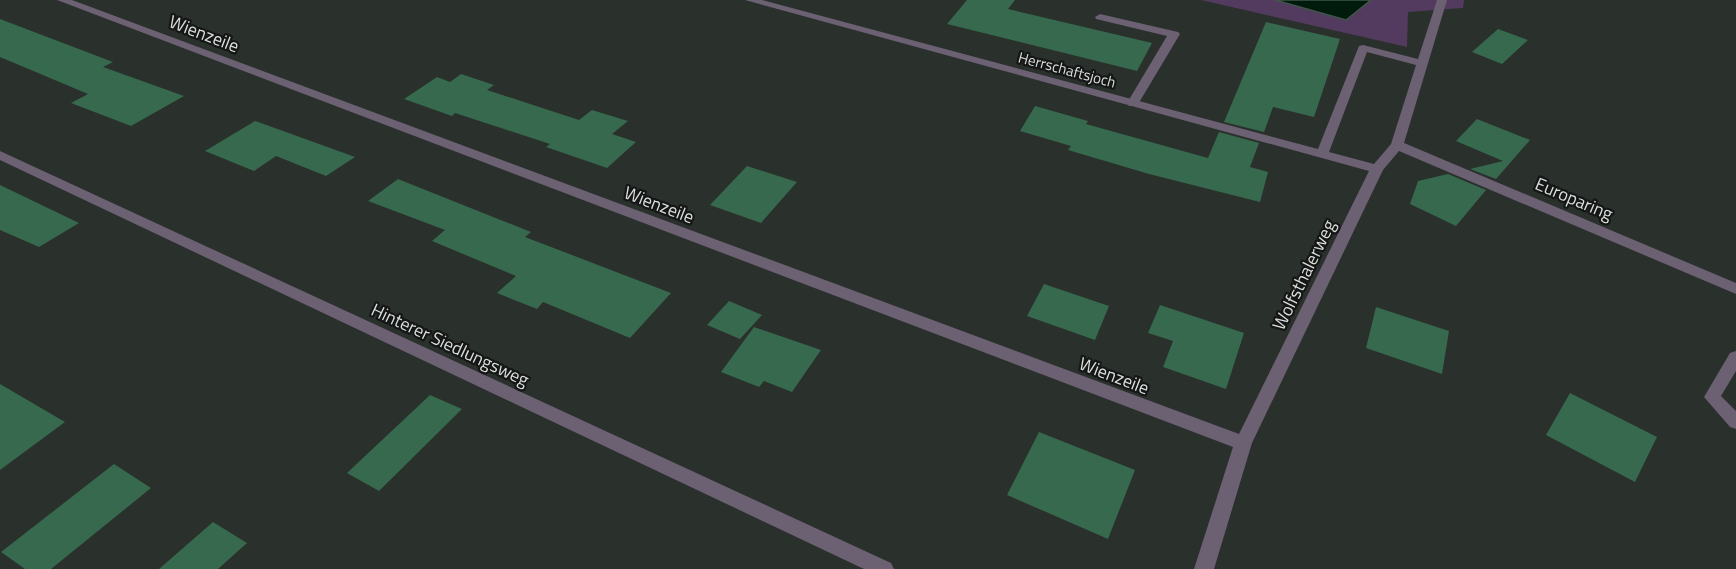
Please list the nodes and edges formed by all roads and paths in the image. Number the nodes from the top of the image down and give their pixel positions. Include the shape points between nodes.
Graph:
1 (62, 0) edge
2 (750, 0) edge
3 (1442, 0) edge
4 (1100, 17) dead end
5 (1422, 63) junction
6 (1133, 104) junction
7 (1397, 145) junction
8 (1322, 154) junction
9 (0, 155) edge
10 (1377, 169) junction
11 (1736, 289) edge
12 (1736, 357) edge
13 (1736, 422) edge
14 (1244, 444) junction
15 (884, 569) edge
16 (1204, 569) edge

1 - 14 street, Wienzeile
2 - 6 street, Herrschaftsjoch
3 - 5 street, Wolfsthalerweg
4 - 6 street via 1174,34
5 - 7 street, Wolfsthalerweg
5 - 8 street via 1363,48
6 - 8 street, Herrschaftsjoch
7 - 10 street, Wolfsthalerweg
7 - 11 street, Europaring
8 - 10 street, Herrschaftsjoch
9 - 15 street, Hinterer Siedlungsweg
10 - 14 street, Wolfsthalerweg
12 - 13 street via 1712,397
14 - 16 street, Wolfsthalerweg

